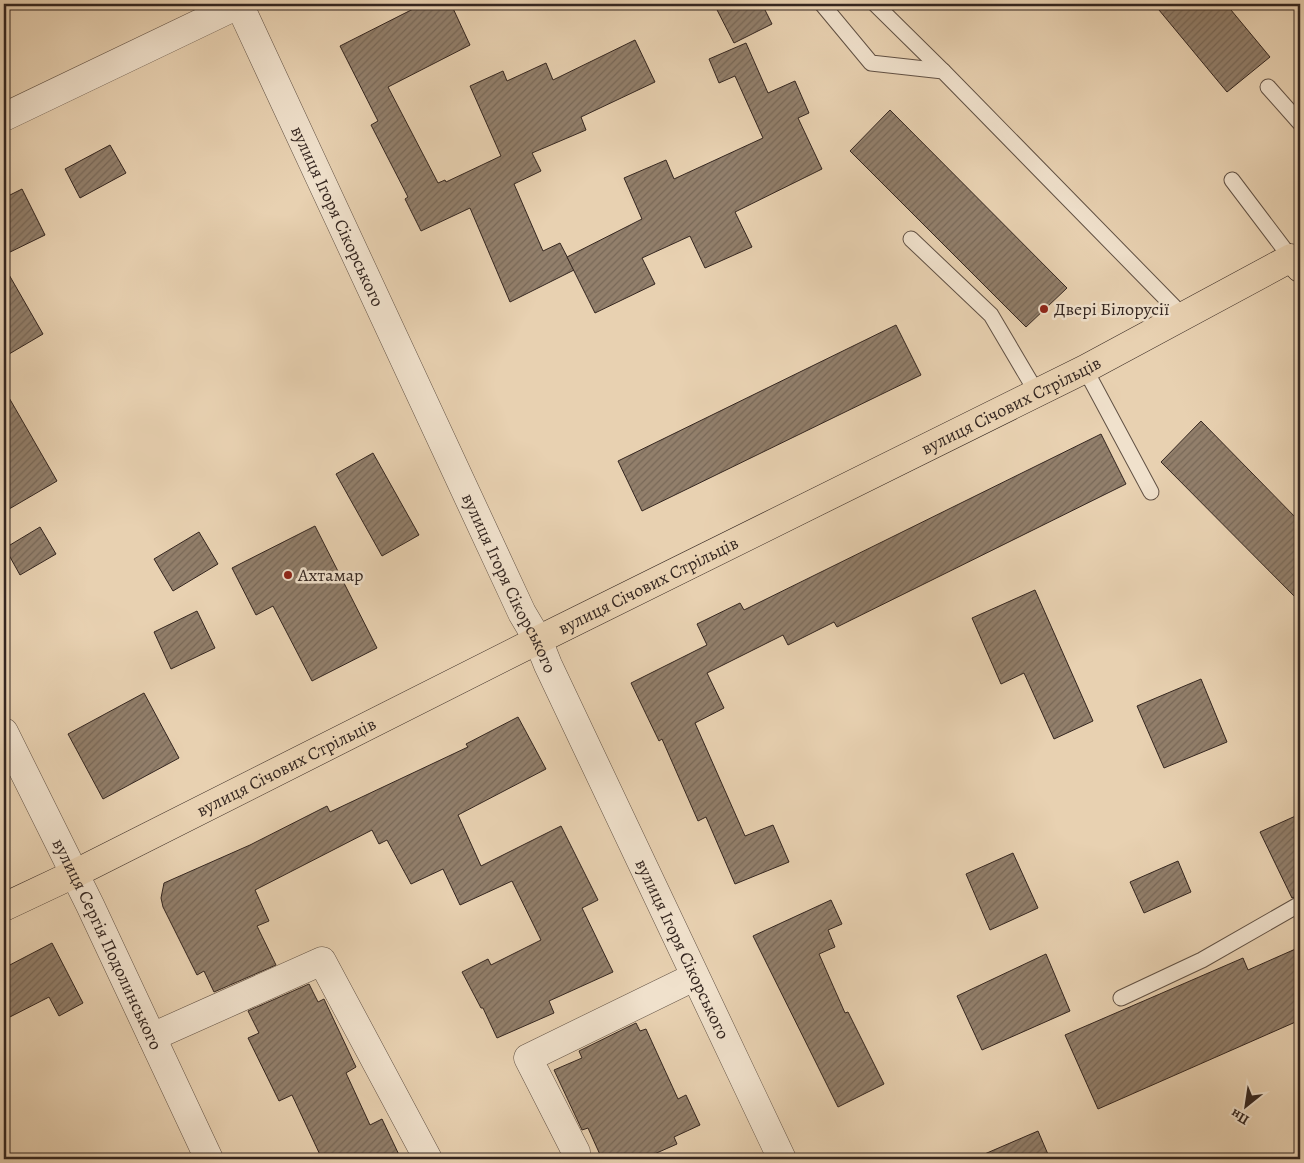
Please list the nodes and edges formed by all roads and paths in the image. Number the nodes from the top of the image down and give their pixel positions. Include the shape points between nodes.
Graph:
1 (240, 4) edge
2 (822, 4) edge
3 (875, 4) edge
4 (943, 71) junction
5 (1268, 87) dead end
6 (4, 117) edge
7 (1300, 123) edge
8 (1232, 180) dead end
9 (911, 239) dead end
10 (1296, 263) edge
11 (1183, 316) junction
12 (1085, 369) junction
13 (1037, 392) junction
14 (1152, 492) dead end
15 (538, 640) junction
16 (4, 732) edge
17 (74, 874) junction
18 (1300, 904) edge
19 (4, 907) edge
20 (694, 976) junction
21 (1121, 998) dead end
22 (152, 1037) junction
23 (576, 1152) dead end
24 (209, 1159) edge
25 (428, 1159) edge
26 (782, 1159) edge

1 - 6 street
1 - 15 street, вулиця Ігоря Сікорського via 522,613
2 - 4 lane via 871,63
3 - 4 lane
4 - 11 lane
5 - 7 lane
8 - 10 lane
9 - 13 lane via 991,315
10 - 11 main road, вулиця Січових Стрільців
11 - 12 main road, вулиця Січових Стрільців
12 - 13 main road, вулиця Січових Стрільців
12 - 14 lane
13 - 15 main road, вулиця Січових Стрільців
15 - 17 main road, вулиця Січових Стрільців
15 - 20 street, вулиця Ігоря Сікорського
16 - 17 street, вулиця Сергія Подолинського
17 - 19 main road, вулиця Січових Стрільців
17 - 22 street, вулиця Сергія Подолинського
18 - 21 lane via 1202,960
20 - 23 street via 528,1058
20 - 26 street, вулиця Ігоря Сікорського
22 - 24 street, вулиця Сергія Подолинського
22 - 25 street via 322,961

